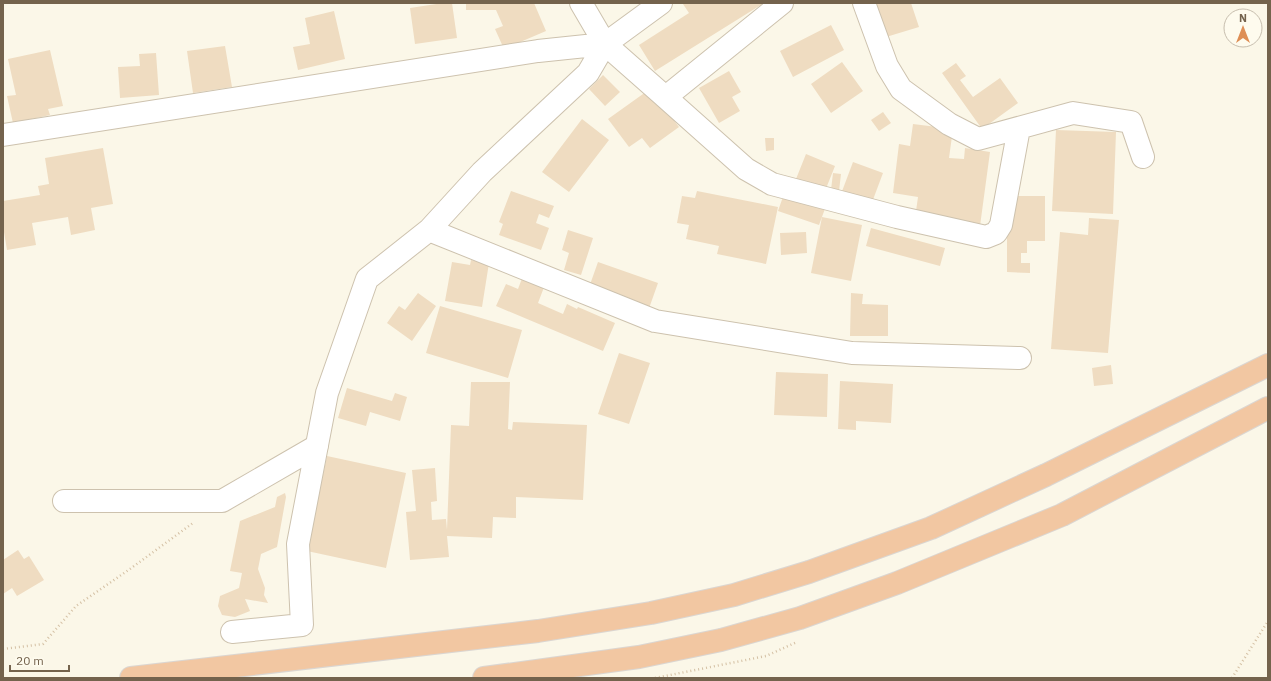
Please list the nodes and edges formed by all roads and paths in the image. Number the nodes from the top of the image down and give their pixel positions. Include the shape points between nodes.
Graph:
1 (580, 3) edge
2 (661, 3) edge
3 (782, 3) edge
4 (864, 3) edge
5 (605, 44) junction
6 (664, 96) junction
7 (1019, 128) junction
8 (3, 135) edge
9 (1143, 157) dead end
10 (429, 230) junction
11 (1020, 358) dead end
12 (1268, 365) edge
13 (1268, 408) edge
14 (317, 446) junction
15 (64, 501) dead end
16 (222, 501) junction
17 (1268, 621) edge
18 (232, 632) dead end
19 (3, 649) edge
20 (132, 678) edge
21 (484, 678) edge
22 (1232, 678) edge

1 - 5 street
2 - 5 street
3 - 6 street
4 - 7 street via 887,66 901,89 949,124 978,139
5 - 6 street
5 - 8 street via 538,51
5 - 10 street via 588,73 482,172
6 - 7 street via 746,169 772,184 986,237 996,233 1001,225
7 - 9 street via 1072,113 1131,122
10 - 11 street via 655,321 852,353
10 - 14 street via 367,279 327,393
12 - 20 highway via 1046,475 931,528 809,572 734,595 651,613 538,631
13 - 21 highway via 1062,515 897,583 800,618 721,640 639,657
14 - 16 street
14 - 18 street via 298,544 302,625
15 - 16 street
16 - 19 path via 76,606 43,644
17 - 22 path

